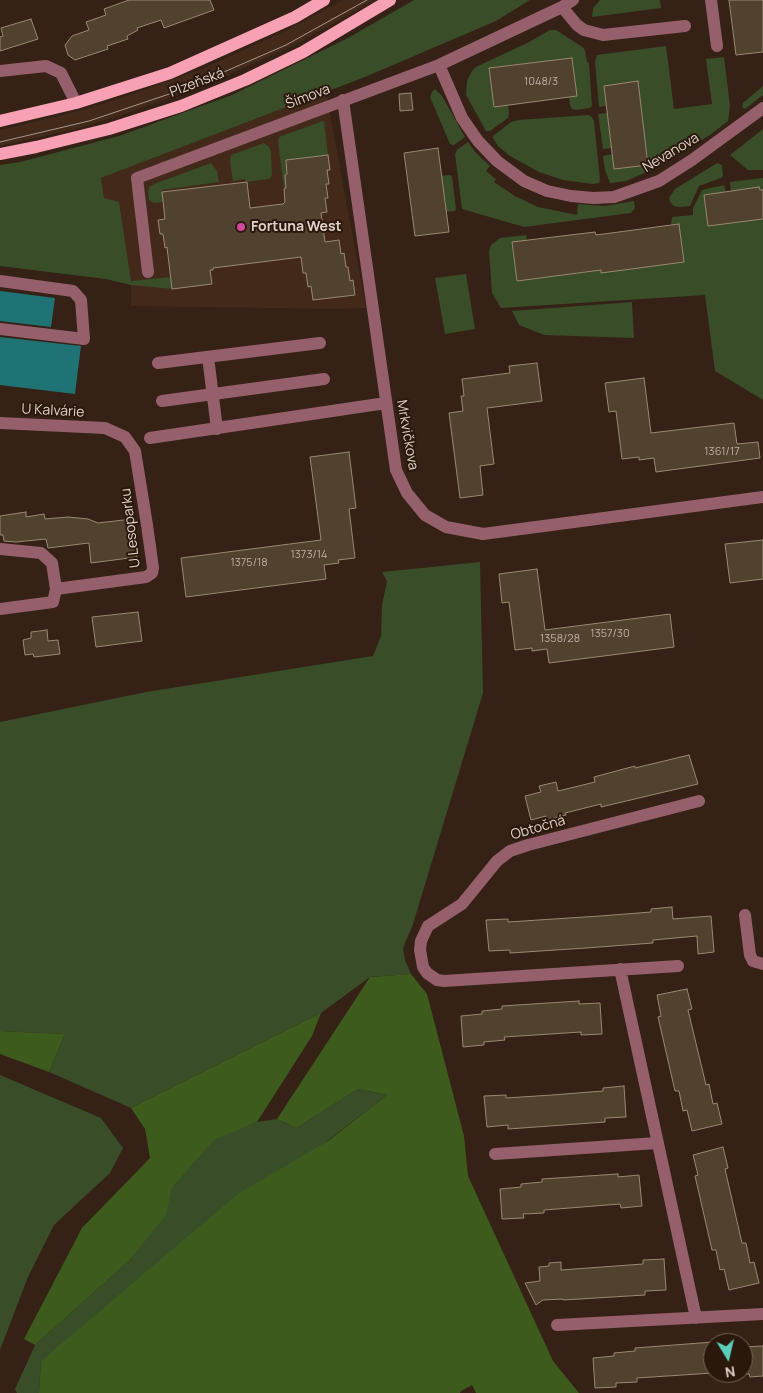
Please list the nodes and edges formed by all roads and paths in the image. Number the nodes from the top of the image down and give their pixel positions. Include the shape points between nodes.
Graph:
1 (324, 0) edge
2 (390, 0) edge
3 (711, 0) edge
4 (568, 4) edge
5 (685, 26) dead end
6 (717, 46) dead end
7 (439, 65) junction
8 (0, 71) edge
9 (343, 100) junction
10 (76, 102) junction
11 (763, 108) edge
12 (0, 121) edge
13 (0, 154) edge
14 (148, 272) dead end
15 (0, 281) edge
16 (0, 329) edge
17 (320, 343) dead end
18 (208, 357) junction
19 (158, 363) dead end
20 (324, 379) dead end
21 (213, 394) junction
22 (162, 401) dead end
23 (386, 403) junction
24 (0, 423) edge
25 (105, 428) joint
26 (217, 429) junction
27 (150, 438) dead end
28 (763, 497) edge
29 (0, 549) edge
30 (56, 589) junction
31 (0, 609) edge
32 (699, 801) dead end
33 (745, 915) dead end
34 (763, 964) edge
35 (678, 966) dead end
36 (620, 969) junction
37 (658, 1143) junction
38 (495, 1154) dead end
39 (763, 1314) edge
40 (696, 1318) junction
41 (557, 1325) dead end

1 - 10 main road, Plzeňská via 295,17 170,73
2 - 13 main road, Plzeňská via 303,52 199,99 109,129
3 - 6 street
4 - 5 street via 576,25 603,35
4 - 7 street, Šímova
7 - 9 street, Šímova
7 - 11 street, Nevanova via 462,118 497,161 524,181 547,191 571,196 614,197 659,181
8 - 10 street via 46,66 61,73
9 - 14 street, Šímova via 137,178
9 - 23 street, Mrkvičkova
10 - 12 main road, Plzeňská
15 - 16 street via 73,291 81,300 84,339
17 - 18 street
18 - 19 street
18 - 21 street
20 - 21 street
21 - 22 street
21 - 26 street
23 - 26 street
23 - 28 street, Mrkvičkova via 396,470 407,493 425,515 446,527 483,534
24 - 25 street, U Kalvárie
25 - 30 street, U Lesoparku via 121,434 135,451 153,571 146,576
26 - 27 street
29 - 30 street via 41,553 52,563
30 - 31 street via 53,602
32 - 36 street, Obtočná via 528,845 502,856 467,899 428,926 420,950 423,967 437,980
33 - 34 street via 750,955 753,961
35 - 36 street
36 - 37 street
37 - 38 street
37 - 40 street
39 - 40 street
40 - 41 street

